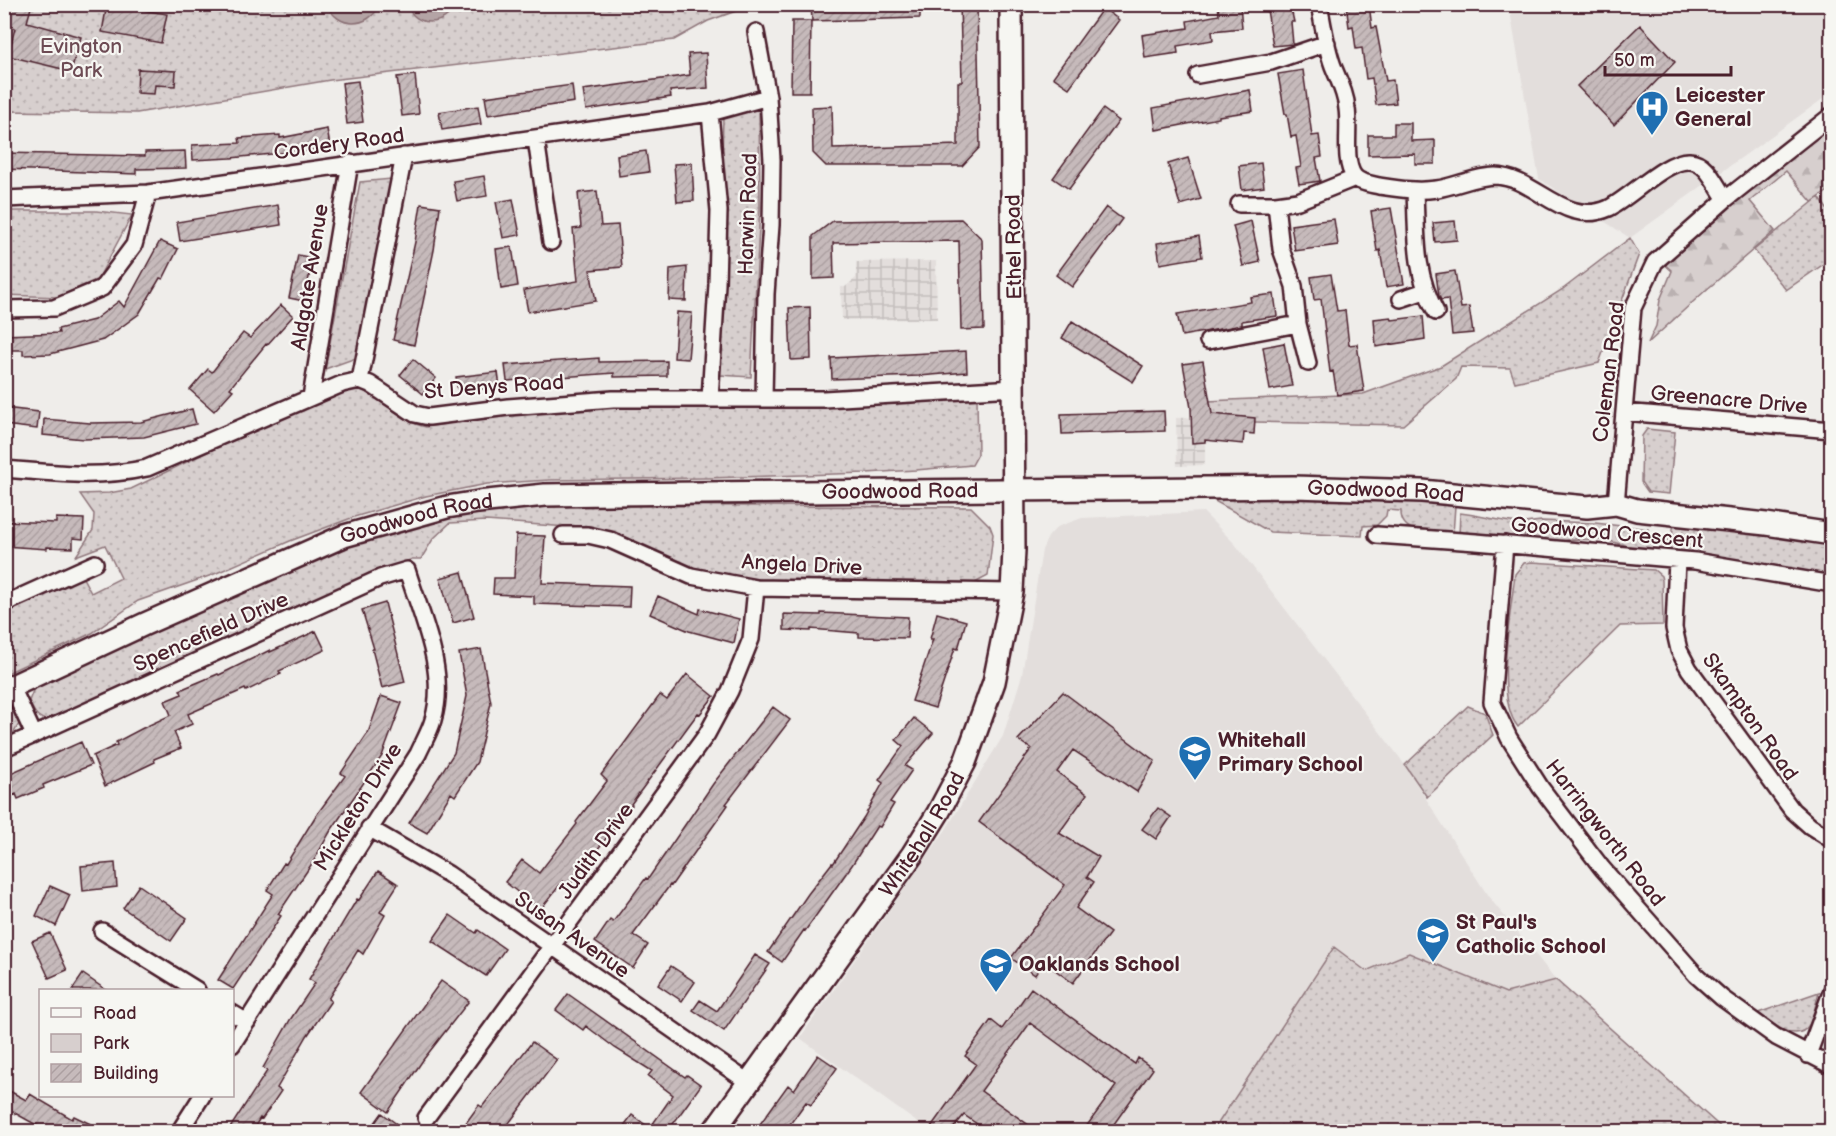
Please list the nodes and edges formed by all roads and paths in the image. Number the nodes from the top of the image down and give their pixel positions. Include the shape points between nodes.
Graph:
1 (1011, 4) edge
2 (1318, 4) edge
3 (756, 33) dead end
4 (1327, 43) junction
5 (1198, 75) dead end
6 (768, 97) junction
7 (710, 113) junction
8 (1832, 115) edge
9 (536, 139) junction
10 (404, 156) junction
11 (350, 163) junction
12 (1355, 178) junction
13 (1415, 191) junction
14 (148, 193) junction
15 (4, 199) edge
16 (1726, 199) junction
17 (1239, 204) dead end
18 (1276, 204) junction
19 (551, 242) dead end
20 (1425, 291) junction
21 (1401, 299) dead end
22 (4, 309) edge
23 (1436, 312) dead end
24 (1298, 324) junction
25 (1208, 341) dead end
26 (1308, 363) dead end
27 (360, 380) junction
28 (1015, 388) junction
29 (311, 397) junction
30 (710, 399) junction
31 (764, 399) junction
32 (1624, 412) junction
33 (1832, 430) edge
34 (4, 469) edge
35 (1015, 490) junction
36 (1617, 504) junction
37 (1832, 534) edge
38 (563, 535) dead end
39 (1377, 535) dead end
40 (1505, 544) junction
41 (1677, 560) junction
42 (94, 562) dead end
43 (407, 570) joint
44 (1832, 584) edge
45 (756, 588) junction
46 (1012, 592) junction
47 (4, 604) edge
48 (8, 688) edge
49 (34, 735) junction
50 (4, 748) edge
51 (369, 828) junction
52 (1832, 840) edge
53 (102, 931) dead end
54 (552, 947) junction
55 (195, 989) edge
56 (1832, 990) edge
57 (234, 1013) edge
58 (247, 1022) junction
59 (234, 1042) edge
60 (1808, 1055) junction
61 (1832, 1066) edge
62 (748, 1082) junction
63 (201, 1097) edge
64 (426, 1118) dead end
65 (179, 1131) edge
66 (713, 1131) edge

1 - 28 street, Ethel Road
2 - 4 street
3 - 6 street, Harwin Road
4 - 5 street via 1271,62
4 - 12 street via 1347,108 1348,164
6 - 7 street, Cordery Road
6 - 31 street, Harwin Road via 772,171
7 - 9 street, Cordery Road
7 - 30 street, Harwin Road via 719,211
8 - 16 street, Coleman Road
9 - 10 street, Cordery Road
9 - 19 street
10 - 11 street, Cordery Road
10 - 27 street
11 - 14 street, Cordery Road
11 - 29 street, Aldgate Avenue
12 - 13 street
12 - 18 street via 1298,201
13 - 16 street via 1497,176 1520,181 1565,208 1586,213 1609,208 1672,165 1691,161 1700,163
13 - 20 street via 1420,278
14 - 15 street, Cordery Road
14 - 22 street via 134,245 102,288 54,308
16 - 32 street, Coleman Road via 1655,262 1648,275 1634,308
17 - 18 street
18 - 24 street via 1281,249 1294,286
20 - 21 street
20 - 23 street
24 - 25 street
24 - 26 street
27 - 29 street
27 - 30 street, St Denys Road via 415,414 429,417 613,399
28 - 31 street, St Denys Road
28 - 35 street, Ethel Road
29 - 34 street via 147,468 86,476
30 - 31 street, St Denys Road
32 - 33 street, Greenacre Drive
32 - 36 street, Coleman Road
35 - 36 street, Goodwood Road via 1348,488 1587,507
35 - 46 street, Whitehall Road
35 - 48 street, Goodwood Road via 545,495 447,507 344,536
36 - 37 street, Goodwood Road via 1637,510
38 - 45 street, Angela Drive via 610,540 691,576
39 - 40 street, Goodwood Crescent
40 - 41 street, Goodwood Crescent
40 - 60 street, Harringworth Road via 1492,702 1509,738 1541,788 1602,868 1677,956 1736,1009
41 - 44 street, Goodwood Crescent
41 - 52 street, Skampton Road via 1674,628 1689,669 1792,810
42 - 47 street
43 - 49 street, Spencefield Drive via 380,578
43 - 51 street, Mickleton Drive via 432,650 438,690 434,720 418,754
45 - 46 street, Angela Drive
45 - 54 street, Judith Drive via 751,639 707,734
46 - 62 street, Whitehall Road via 994,682 965,762 938,813
48 - 49 street
49 - 50 street, Spencefield Drive
51 - 54 street, Susan Avenue via 448,874
51 - 58 street, Mickleton Drive
53 - 55 street
54 - 62 street, Susan Avenue
54 - 64 street, Judith Drive
56 - 60 street
57 - 58 street
58 - 59 street, Mickleton Drive
60 - 61 street, Harringworth Road
62 - 66 street, Whitehall Road
63 - 65 street

